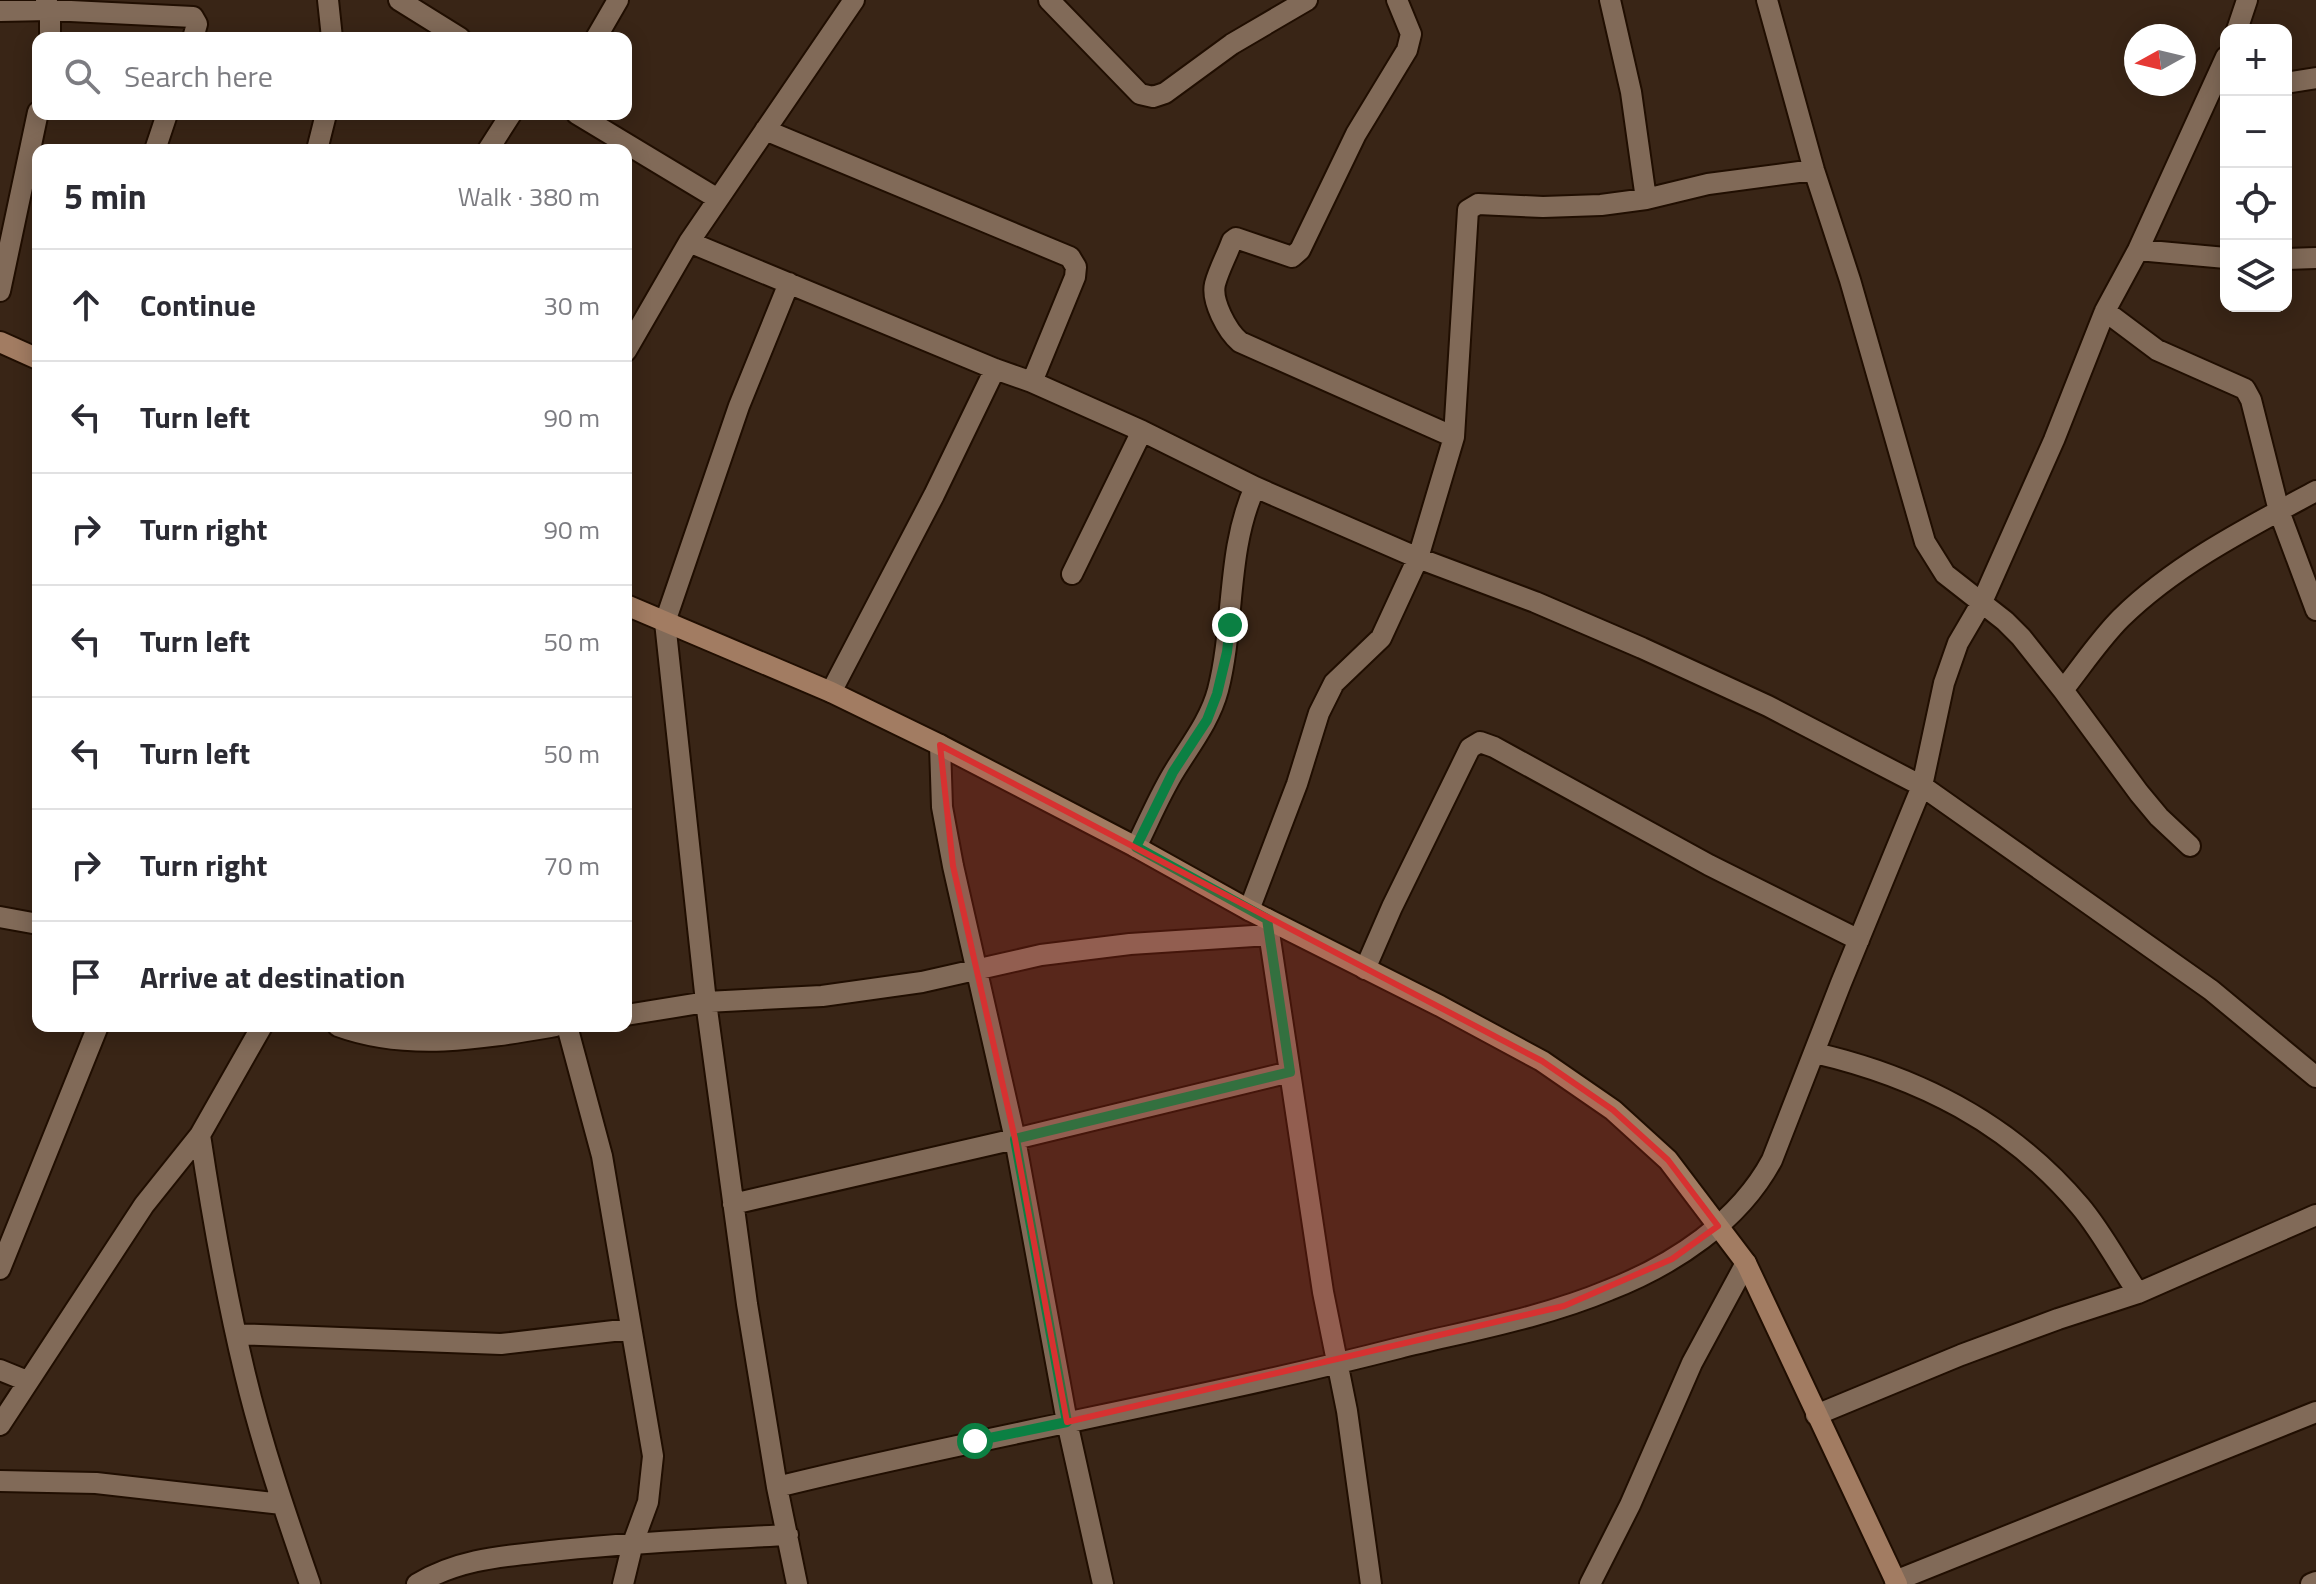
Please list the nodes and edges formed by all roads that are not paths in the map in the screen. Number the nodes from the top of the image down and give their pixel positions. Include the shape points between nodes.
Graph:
1 (328, 0) edge
2 (400, 0) edge
3 (618, 0) edge
4 (854, 0) edge
5 (1049, 0) edge
6 (1307, 0) edge
7 (1397, 0) edge
8 (1610, 0) edge
9 (1767, 0) edge
10 (2247, 0) edge
11 (48, 5) edge
12 (0, 11) edge
13 (2239, 24) edge
14 (50, 32) edge
15 (195, 32) edge
16 (331, 32) edge
17 (451, 32) edge
18 (599, 32) edge
19 (2316, 78) edge
20 (2292, 82) edge
21 (2218, 96) edge
22 (36, 120) edge
23 (165, 120) edge
24 (324, 120) edge
25 (507, 120) edge
26 (587, 120) edge
27 (765, 130) junction
28 (157, 144) edge
29 (318, 144) edge
30 (492, 144) edge
31 (627, 144) edge
32 (632, 147) edge
33 (1814, 170) junction
34 (718, 199) junction
35 (1646, 199) junction
36 (689, 242) junction
37 (2138, 250) junction
38 (2220, 257) edge
39 (2316, 258) edge
40 (2292, 259) edge
41 (789, 283) junction
42 (0, 291) edge
43 (2105, 311) junction
44 (632, 341) edge
45 (0, 342) edge
46 (32, 356) edge
47 (995, 369) junction
48 (1032, 382) junction
49 (1142, 431) junction
50 (1454, 437) junction
51 (1255, 487) junction
52 (2316, 491) edge
53 (2279, 511) junction
54 (1418, 558) junction
55 (1072, 574) dead end
56 (1982, 602) junction
57 (632, 608) edge
58 (2316, 610) edge
59 (665, 622) junction
60 (2063, 690) junction
61 (831, 692) junction
62 (940, 745) junction
63 (1922, 786) junction
64 (2190, 846) dead end
65 (1136, 847) junction
66 (0, 917) edge
67 (1262, 921) junction
68 (32, 923) edge
69 (1859, 940) junction
70 (1365, 969) junction
71 (977, 971) junction
72 (706, 1002) junction
73 (632, 1014) edge
74 (96, 1032) edge
75 (259, 1032) edge
76 (355, 1032) edge
77 (514, 1032) edge
78 (569, 1032) edge
79 (1815, 1053) junction
80 (1290, 1072) junction
81 (2316, 1077) edge
82 (200, 1135) junction
83 (1015, 1139) junction
84 (733, 1204) junction
85 (2316, 1215) edge
86 (1718, 1226) junction
87 (1746, 1263) junction
88 (0, 1269) edge
89 (2138, 1293) junction
90 (631, 1329) junction
91 (236, 1334) junction
92 (1337, 1364) junction
93 (0, 1370) edge
94 (27, 1381) junction
95 (2316, 1412) edge
96 (1816, 1415) junction
97 (1067, 1422) junction
98 (0, 1425) edge
99 (0, 1481) edge
100 (777, 1487) junction
101 (282, 1504) junction
102 (788, 1535) junction
103 (633, 1543) junction
104 (1896, 1582) edge
105 (310, 1584) edge
106 (417, 1584) edge
107 (623, 1584) edge
108 (797, 1584) edge
109 (1103, 1584) edge
110 (1371, 1584) edge
111 (1590, 1584) edge

1 - 16 street
2 - 17 street
3 - 18 street
4 - 27 street
5 - 6 street via 1140,94 1153,97
7 - 50 street via 1411,34 1407,50 1356,134 1300,250 1292,257 1236,238 1214,288 1223,320 1240,342
8 - 35 street via 1631,92
9 - 33 street
10 - 13 street
11 - 12 street
11 - 14 street
11 - 15 street via 193,17
19 - 20 street
21 - 37 street
22 - 42 street
23 - 28 street
24 - 29 street
25 - 30 street
26 - 31 street
27 - 34 street
27 - 48 street via 1070,257 1075,277
32 - 34 street
33 - 35 street via 1708,184
33 - 56 street via 1925,542 1945,574
34 - 36 street
35 - 50 street via 1543,207 1478,204 1468,210
36 - 41 street
36 - 44 street
37 - 38 street
37 - 43 street
39 - 40 street
41 - 47 street
41 - 59 street via 739,406
43 - 53 street via 2157,350 2245,389
43 - 56 street
45 - 46 street
47 - 48 street
47 - 61 street
48 - 49 street
49 - 51 street
49 - 55 street
50 - 54 street
51 - 54 street
51 - 65 street via 1243,511 1217,694
52 - 53 street
53 - 58 street
53 - 60 street via 2142,598
54 - 63 street via 1642,648
54 - 67 street via 1381,638 1334,683 1319,713
56 - 60 street via 2021,637
56 - 63 street via 1958,643 1944,683
57 - 59 street
59 - 61 street
59 - 72 street
60 - 64 street via 2139,793
61 - 62 street
62 - 65 street
62 - 71 street via 942,807
63 - 69 street
63 - 81 street via 2211,990
65 - 67 street
66 - 68 street
67 - 70 street
67 - 71 street via 1041,955
67 - 80 street
69 - 70 street via 1480,742 1470,748
69 - 79 street
70 - 86 street via 1542,1061 1613,1110 1668,1160
71 - 72 street via 822,996
71 - 83 street
72 - 73 street
72 - 84 street
74 - 88 street
75 - 82 street
76 - 77 street via 452,1041
78 - 90 street via 602,1156
79 - 86 street via 1760,1183
79 - 89 street via 1913,1084 1968,1110 2011,1139 2082,1209
80 - 83 street
80 - 92 street
82 - 91 street
82 - 94 street via 144,1205
83 - 84 street
83 - 97 street
84 - 100 street
85 - 89 street
86 - 87 street
86 - 92 street via 1672,1259 1611,1290
87 - 96 street
87 - 111 street via 1692,1363
89 - 96 street via 1961,1355
90 - 91 street via 501,1344
90 - 103 street via 653,1456 648,1502
91 - 101 street
92 - 97 street
92 - 110 street
93 - 94 street
94 - 98 street
95 - 104 street
96 - 104 street
97 - 100 street
97 - 109 street
99 - 101 street via 96,1483
100 - 102 street
101 - 105 street
102 - 103 street
102 - 108 street
103 - 106 street via 496,1557 450,1566
103 - 107 street

